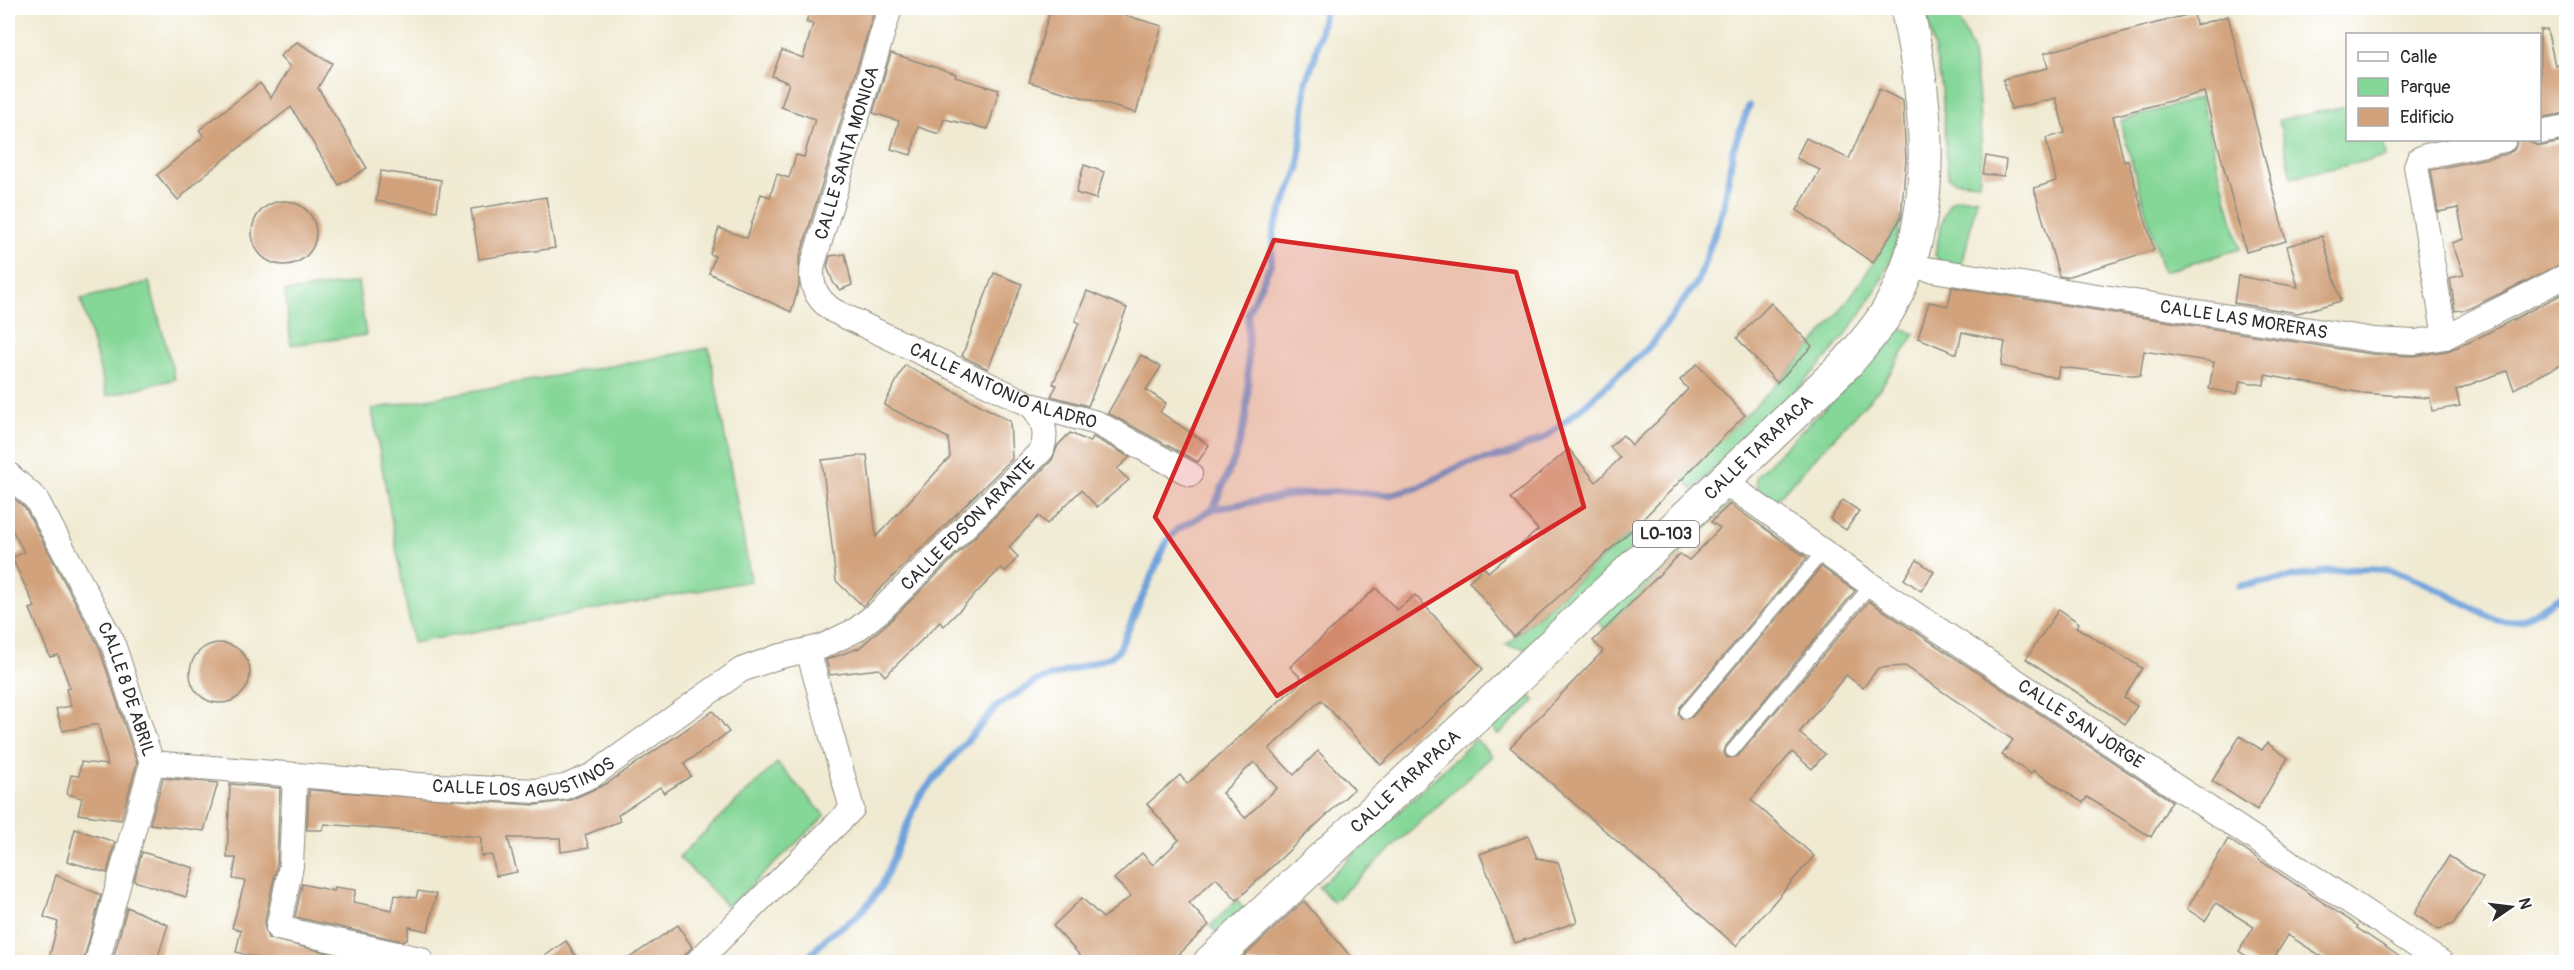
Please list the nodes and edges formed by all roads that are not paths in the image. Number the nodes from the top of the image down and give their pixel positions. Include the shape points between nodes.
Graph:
1 (890, 8) edge
2 (1907, 8) edge
3 (2566, 126) edge
4 (2541, 132) edge
5 (2499, 141) edge
6 (1908, 267) junction
7 (2566, 276) edge
8 (818, 298) joint
9 (2445, 337) junction
10 (1031, 405) junction
11 (8, 474) edge
12 (1190, 474) dead end
13 (1722, 480) junction
14 (1823, 552) junction
15 (1871, 585) junction
16 (856, 630) joint
17 (808, 650) junction
18 (1686, 711) dead end
19 (1732, 750) dead end
20 (152, 763) junction
21 (295, 775) junction
22 (2419, 957) edge
23 (420, 960) dead end
24 (97, 963) edge
25 (697, 963) edge
26 (1210, 963) edge

1 - 8 street, CALLE SANTA MONICA via 813,264 811,274
2 - 6 main road, CALLE TARAPACA / LO-103 via 1921,71 1925,173 1921,218
3 - 4 street
5 - 9 street via 2426,156 2418,159 2416,166
6 - 9 street, CALLE LAS MORERAS via 2374,340 2415,342
6 - 13 main road, CALLE TARAPACA / LO-103 via 1890,308 1848,362
7 - 9 street, CALLE LAS MORERAS
8 - 10 street, CALLE ANTONIO ALADRO via 834,311
10 - 12 street, CALLE ANTONIO ALADRO via 1097,423
10 - 16 street, CALLE EDSON ARANTE via 1044,426 1046,439 1042,450 881,610
11 - 20 street, CALLE 8 DE ABRIL via 36,499 112,640
13 - 14 street, CALLE SAN JORGE
13 - 26 main road, CALLE TARAPACA / LO-103 via 1499,695
14 - 15 street, CALLE SAN JORGE
14 - 18 lane
15 - 19 lane
15 - 22 street, CALLE SAN JORGE
16 - 17 street, CALLE LOS AGUSTINOS
17 - 21 street, CALLE LOS AGUSTINOS via 741,670 593,775 565,787 537,791
17 - 25 street via 852,809
20 - 21 street, CALLE LOS AGUSTINOS
20 - 24 street, CALLE 8 DE ABRIL
21 - 23 street via 291,866 278,928

